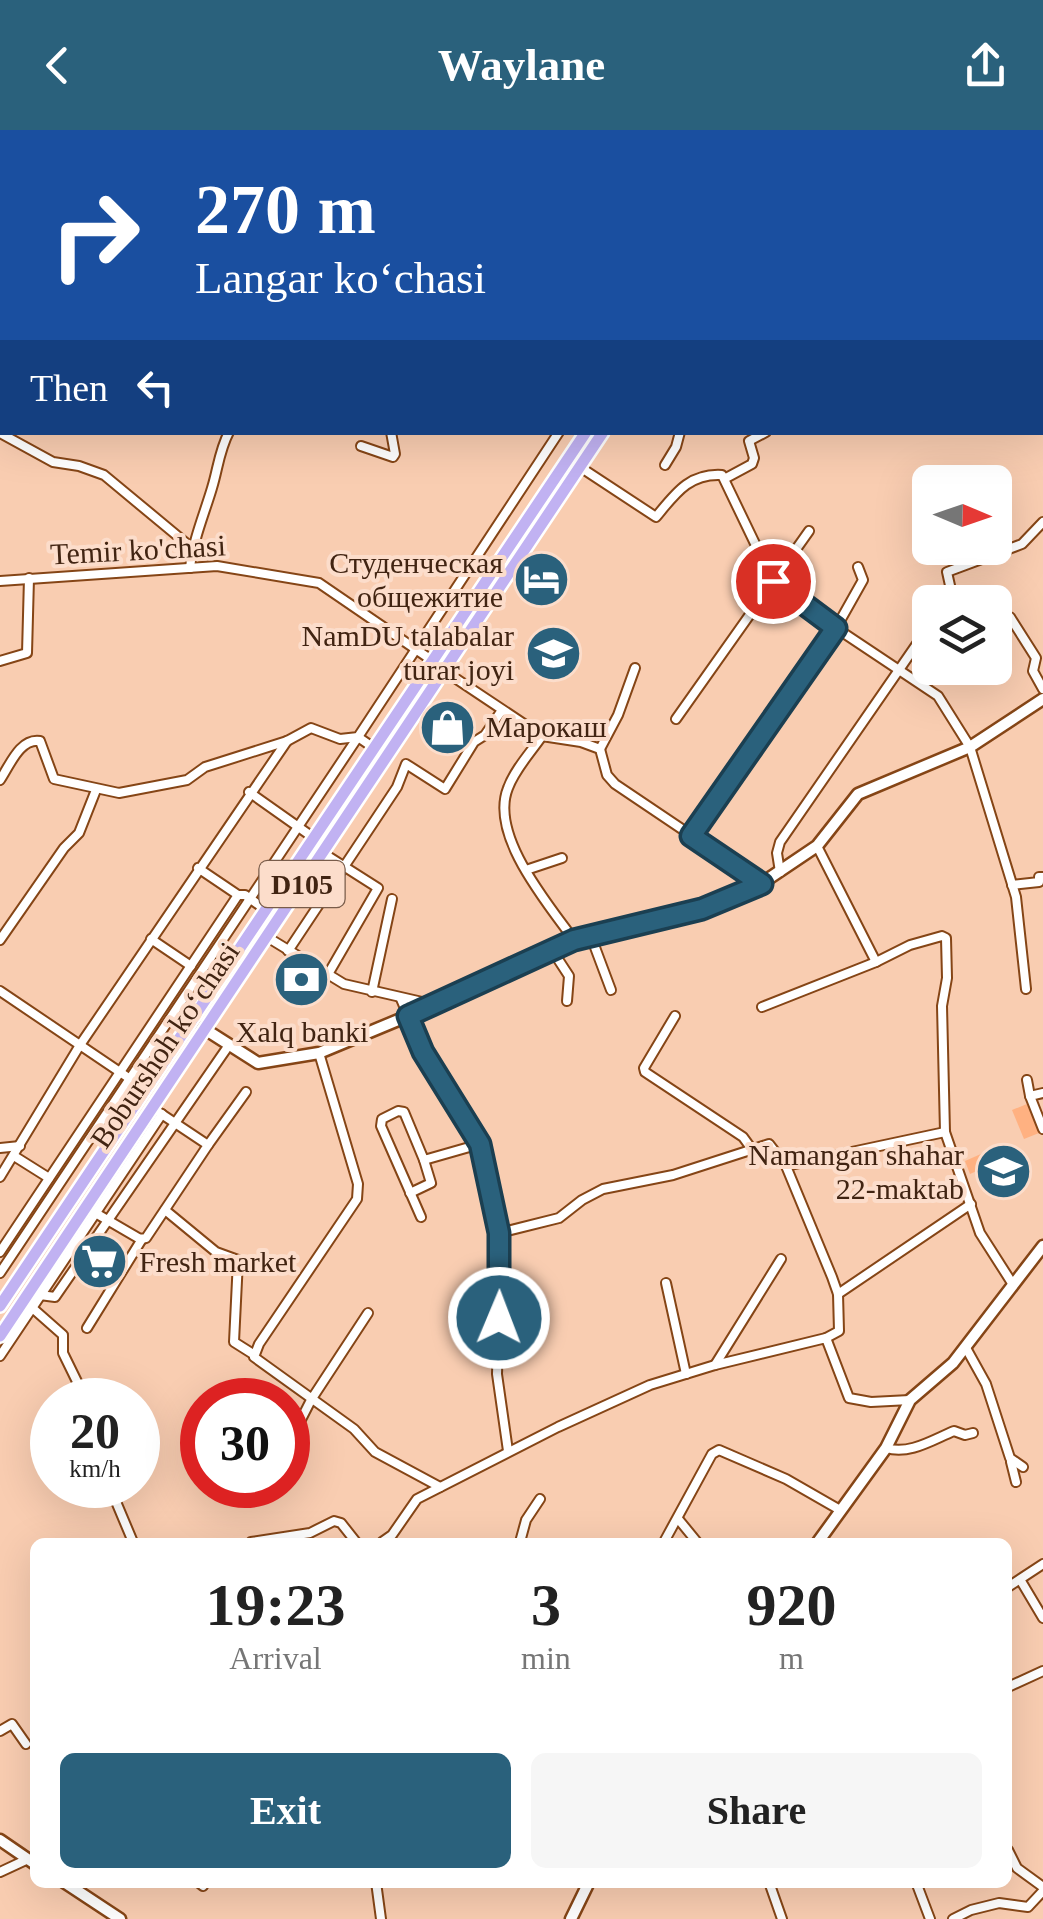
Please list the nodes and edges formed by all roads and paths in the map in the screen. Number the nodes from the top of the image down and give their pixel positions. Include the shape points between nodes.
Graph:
1 (4, 435) edge
2 (227, 435) edge
3 (392, 435) edge
4 (556, 435) edge
5 (559, 435) edge
6 (584, 435) edge
7 (601, 435) edge
8 (679, 435) edge
9 (760, 435) edge
10 (361, 446) dead end
11 (575, 448) junction
12 (665, 465) dead end
13 (580, 467) junction
14 (726, 478) junction
15 (1043, 522) edge
16 (809, 531) dead end
17 (491, 536) junction
18 (192, 548) junction
19 (508, 548) junction
20 (858, 567) dead end
21 (190, 568) junction
22 (29, 578) junction
23 (0, 581) edge
24 (773, 581) junction
25 (951, 585) edge
26 (454, 591) junction
27 (471, 603) junction
28 (1012, 620) edge
29 (836, 628) junction
30 (418, 648) junction
31 (912, 653) edge
32 (432, 660) junction
33 (0, 661) edge
34 (635, 668) dead end
35 (444, 671) junction
36 (900, 671) junction
37 (1043, 689) edge
38 (1043, 700) edge
39 (502, 710) junction
40 (676, 719) dead end
41 (542, 736) junction
42 (358, 738) junction
43 (287, 741) junction
44 (374, 748) junction
45 (970, 748) junction
46 (600, 749) junction
47 (0, 780) edge
48 (96, 790) junction
49 (249, 792) junction
50 (298, 827) junction
51 (691, 836) junction
52 (314, 838) junction
53 (817, 846) junction
54 (323, 853) junction
55 (562, 858) dead end
56 (344, 867) junction
57 (198, 868) junction
58 (526, 870) junction
59 (780, 872) junction
60 (1043, 877) edge
61 (762, 884) junction
62 (1012, 884) junction
63 (238, 895) junction
64 (392, 898) dead end
65 (250, 899) junction
66 (266, 910) junction
67 (590, 934) junction
68 (266, 937) junction
69 (151, 939) junction
70 (0, 940) edge
71 (574, 940) junction
72 (552, 950) junction
73 (288, 951) junction
74 (876, 962) junction
75 (191, 966) junction
76 (326, 976) junction
77 (1026, 989) dead end
78 (611, 990) dead end
79 (0, 991) edge
80 (372, 992) junction
81 (401, 998) junction
82 (567, 1001) dead end
83 (434, 1004) junction
84 (762, 1007) dead end
85 (408, 1016) junction
86 (675, 1016) dead end
87 (203, 1028) junction
88 (80, 1045) junction
89 (229, 1046) junction
90 (319, 1052) junction
91 (120, 1072) junction
92 (130, 1078) junction
93 (1028, 1080) dead end
94 (145, 1089) junction
95 (246, 1092) dead end
96 (1043, 1093) edge
97 (1030, 1096) junction
98 (157, 1111) junction
99 (175, 1123) junction
100 (1043, 1129) edge
101 (945, 1132) junction
102 (480, 1144) junction
103 (208, 1145) junction
104 (20, 1146) junction
105 (0, 1148) edge
106 (751, 1148) junction
107 (14, 1156) junction
108 (424, 1160) junction
109 (786, 1166) junction
110 (0, 1177) edge
111 (50, 1178) junction
112 (410, 1193) junction
113 (971, 1204) junction
114 (91, 1210) junction
115 (165, 1210) junction
116 (421, 1218) dead end
117 (107, 1220) junction
118 (499, 1233) junction
119 (142, 1239) junction
120 (70, 1242) junction
121 (1043, 1246) edge
122 (0, 1252) edge
123 (86, 1252) junction
124 (781, 1259) dead end
125 (0, 1272) edge
126 (666, 1283) dead end
127 (1012, 1283) junction
128 (5, 1288) edge
129 (838, 1294) junction
130 (40, 1295) junction
131 (28, 1303) junction
132 (0, 1306) edge
133 (368, 1313) dead end
134 (87, 1328) dead end
135 (0, 1336) edge
136 (826, 1338) junction
137 (966, 1348) junction
138 (254, 1354) junction
139 (0, 1356) edge
140 (715, 1365) junction
141 (686, 1374) junction
142 (75, 1378) edge
143 (312, 1400) junction
144 (910, 1400) junction
145 (310, 1404) edge
146 (974, 1433) dead end
147 (886, 1448) junction
148 (508, 1451) junction
149 (1010, 1458) junction
150 (1024, 1467) dead end
151 (1016, 1482) dead end
152 (440, 1487) junction
153 (540, 1498) dead end
154 (119, 1508) edge
155 (840, 1510) junction
156 (679, 1520) junction
157 (826, 1531) junction
158 (131, 1538) edge
159 (277, 1538) edge
160 (353, 1538) edge
161 (388, 1538) edge
162 (521, 1538) edge
163 (667, 1538) edge
164 (693, 1538) edge
165 (821, 1538) edge
166 (831, 1538) edge
167 (1043, 1564) edge
168 (1021, 1580) junction
169 (1012, 1585) edge
170 (1043, 1618) edge
171 (1043, 1672) edge
172 (1012, 1685) edge
173 (0, 1731) edge
174 (26, 1744) dead end
175 (0, 1840) edge
176 (1012, 1857) edge
177 (30, 1861) edge
178 (30, 1863) edge
179 (0, 1872) edge
180 (73, 1888) edge
181 (377, 1888) edge
182 (586, 1888) edge
183 (771, 1888) edge
184 (918, 1888) edge
185 (1043, 1889) edge
186 (1024, 1908) junction
187 (120, 1919) edge
188 (381, 1919) edge
189 (572, 1919) edge
190 (782, 1919) edge
191 (930, 1919) edge
192 (953, 1919) edge
193 (1030, 1919) edge

1 - 18 street via 53,462 104,475
2 - 18 street
3 - 10 street via 393,457
4 - 17 street
5 - 11 street
6 - 11 main road, D105
7 - 13 main road, Boburshoh koʻchasi / D105
8 - 12 street
9 - 14 street via 748,441 752,464
11 - 19 main road, D105
13 - 14 street via 656,518 688,482
13 - 35 main road, Boburshoh koʻchasi / D105
14 - 24 street
15 - 25 street via 1022,544 948,572
16 - 24 street
17 - 19 street
17 - 26 street
18 - 21 street
19 - 27 main road, D105
20 - 29 street via 864,580
21 - 22 street, Temir ko'chasi
21 - 30 street, Temir ko'chasi via 234,566 319,583
22 - 23 street, Temir ko'chasi
22 - 33 street via 28,653
24 - 29 street
24 - 40 street
26 - 27 street
26 - 30 street
27 - 32 main road, D105
28 - 37 street via 1036,658 1032,669
29 - 36 street
29 - 51 street
30 - 32 street, Temir ko'chasi
30 - 42 street
31 - 36 street
32 - 35 street, Temir ko'chasi
32 - 44 main road, D105
34 - 46 street
35 - 39 street, Temir ko'chasi
35 - 54 main road, Boburshoh koʻchasi / D105
36 - 45 street via 938,696
36 - 59 street via 780,842
38 - 45 street
39 - 41 street, Temir ko'chasi
39 - 56 street via 445,788 406,764
41 - 46 street
41 - 58 street via 504,802 506,828
42 - 43 street via 340,739 316,728
42 - 44 street
42 - 50 street
43 - 48 street via 205,767 187,780 120,793
43 - 49 street
44 - 52 main road, D105
45 - 53 street via 858,794
45 - 62 street
46 - 51 street via 614,784
47 - 48 street via 25,743 38,739 54,778
48 - 70 street via 79,833
49 - 50 street
49 - 57 street
50 - 52 street
50 - 65 street
51 - 61 street
52 - 66 main road, D105
53 - 59 street
53 - 74 street
54 - 56 street
54 - 68 main road, Boburshoh koʻchasi / D105
55 - 58 street
56 - 73 street
56 - 76 street via 378,888
57 - 63 street
57 - 69 street
58 - 71 street
59 - 61 street
60 - 62 street
61 - 67 street via 702,909
62 - 77 street
63 - 65 street
63 - 75 street
64 - 80 street
65 - 66 street
65 - 92 street
66 - 94 main road, D105
67 - 71 street
67 - 78 street
68 - 73 street
68 - 87 main road, Boburshoh koʻchasi / D105
69 - 75 street
69 - 88 street
71 - 72 street
72 - 82 street via 569,976
72 - 83 street
73 - 76 street
74 - 84 street
74 - 101 street via 946,938
75 - 91 street
76 - 80 street
79 - 88 street
80 - 81 street
81 - 83 street
81 - 85 street
83 - 85 street
85 - 90 street
85 - 102 street
86 - 106 street via 646,1072
87 - 89 street
87 - 98 main road, Boburshoh koʻchasi / D105
88 - 91 street
88 - 104 street
89 - 90 street via 258,1063
89 - 99 street
90 - 138 street via 358,1199
91 - 92 street
91 - 111 street
92 - 94 street
92 - 125 street
93 - 97 street
94 - 128 main road, D105
95 - 103 street
96 - 97 street
97 - 100 street
98 - 99 street
98 - 114 main road, Boburshoh koʻchasi / D105
99 - 103 street
99 - 117 street
101 - 109 street
101 - 113 street
102 - 108 street
102 - 118 street
103 - 115 street
104 - 105 street
104 - 107 street
106 - 109 street via 768,1144
106 - 118 street via 673,1175 604,1189 559,1218
107 - 110 street
107 - 111 street
108 - 112 street via 431,1183
108 - 112 street via 404,1112 382,1119
109 - 129 street
111 - 122 street
112 - 116 street
113 - 127 street via 984,1240
113 - 129 street
114 - 117 street
114 - 120 main road, Boburshoh koʻchasi / D105
115 - 119 street
115 - 138 street via 216,1252 238,1260 234,1342
117 - 119 street
117 - 123 street
118 - 148 street via 497,1374
119 - 134 street
120 - 123 street
120 - 130 street
120 - 131 main road, Boburshoh koʻchasi / D105
121 - 127 street
123 - 130 street via 55,1297
124 - 140 street
126 - 141 street
127 - 137 street
128 - 132 main road, D105
129 - 136 street via 839,1331
130 - 131 street
131 - 135 main road, Boburshoh koʻchasi / D105
131 - 139 street
131 - 142 street via 63,1335
133 - 143 street
136 - 140 street
136 - 144 street via 849,1398
137 - 144 street
137 - 149 street via 986,1384
138 - 143 street
140 - 141 street
141 - 148 street
143 - 145 street
143 - 152 street via 376,1452
144 - 147 street
146 - 147 street via 954,1430 921,1446
147 - 155 street
148 - 152 street
149 - 150 street
149 - 151 street
152 - 161 street via 418,1499
153 - 162 street
154 - 158 street
155 - 156 street via 719,1450
155 - 157 street
156 - 163 street
156 - 164 street
157 - 165 street
157 - 166 street
159 - 160 street via 310,1533 334,1520
167 - 168 street
168 - 169 street
168 - 170 street
171 - 172 street
173 - 174 street via 12,1724
175 - 177 street
176 - 185 street
178 - 179 street
180 - 187 street
181 - 188 street
182 - 189 street
183 - 190 street
184 - 191 street
185 - 186 street
186 - 192 street via 998,1903
186 - 193 street

